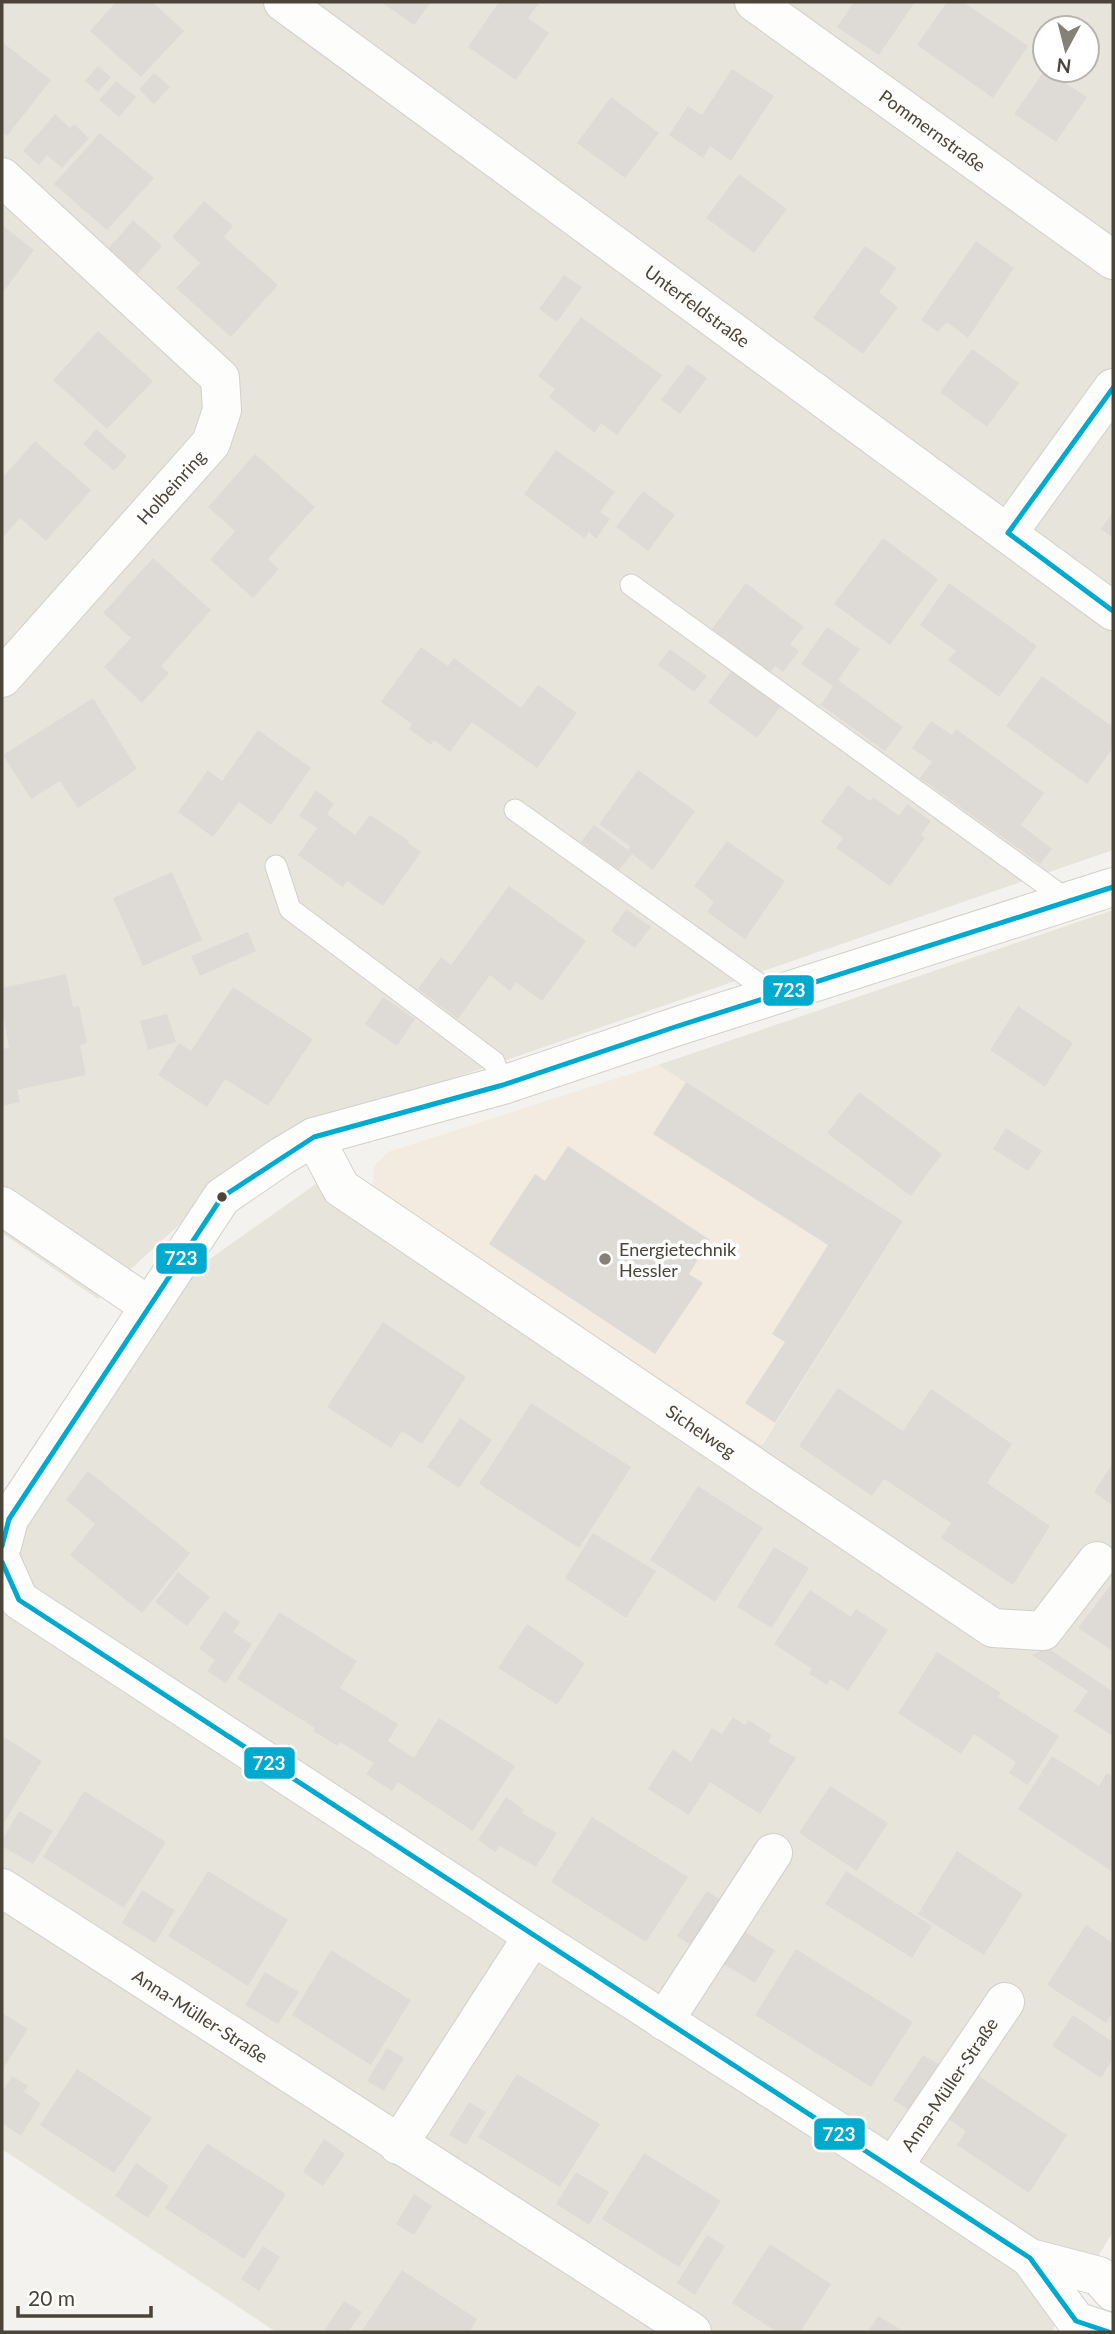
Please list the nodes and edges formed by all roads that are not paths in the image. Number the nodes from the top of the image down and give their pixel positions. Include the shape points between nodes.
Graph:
1 (283, 2) edge
2 (754, 2) edge
3 (2, 177) edge
4 (1113, 260) edge
5 (1113, 388) edge
6 (1008, 533) junction
7 (631, 585) dead end
8 (1113, 611) edge
9 (2, 678) edge
10 (515, 810) dead end
11 (276, 866) dead end
12 (1113, 887) edge
13 (1070, 902) junction
14 (774, 995) junction
15 (503, 1085) junction
16 (314, 1138) junction
17 (2, 1206) edge
18 (149, 1306) junction
19 (2, 1546) edge
20 (1097, 1561) dead end
21 (2, 1562) edge
22 (773, 1853) dead end
23 (2, 1888) edge
24 (533, 1936) junction
25 (1006, 2002) dead end
26 (664, 2021) junction
27 (398, 2145) junction
28 (893, 2167) junction
29 (1030, 2258) junction
30 (1113, 2292) edge
31 (692, 2332) edge
32 (1109, 2332) edge

1 - 6 street, Unterfeldstraße
2 - 4 street, Pommernstraße
3 - 9 street, Holbeinring via 220,378 222,410 211,443
5 - 6 street
6 - 8 street, Unterfeldstraße
7 - 13 lane
10 - 14 lane
11 - 15 lane via 290,909 494,1062
12 - 13 street
13 - 14 street
14 - 15 street
15 - 16 street
16 - 18 street via 222,1197
16 - 20 street, Sichelweg via 341,1188 993,1628 1043,1631
17 - 18 street
18 - 19 street via 9,1519
21 - 24 street, Anna-Müller-Straße via 19,1601
22 - 26 street
23 - 27 street, Anna-Müller-Straße
24 - 26 street, Anna-Müller-Straße
24 - 27 street
25 - 28 street, Anna-Müller-Straße
26 - 28 street, Anna-Müller-Straße
27 - 31 street, Anna-Müller-Straße
28 - 29 street, Anna-Müller-Straße
29 - 30 street, Anna-Müller-Straße via 1099,2276
29 - 32 street, Anna-Müller-Straße via 1076,2321

